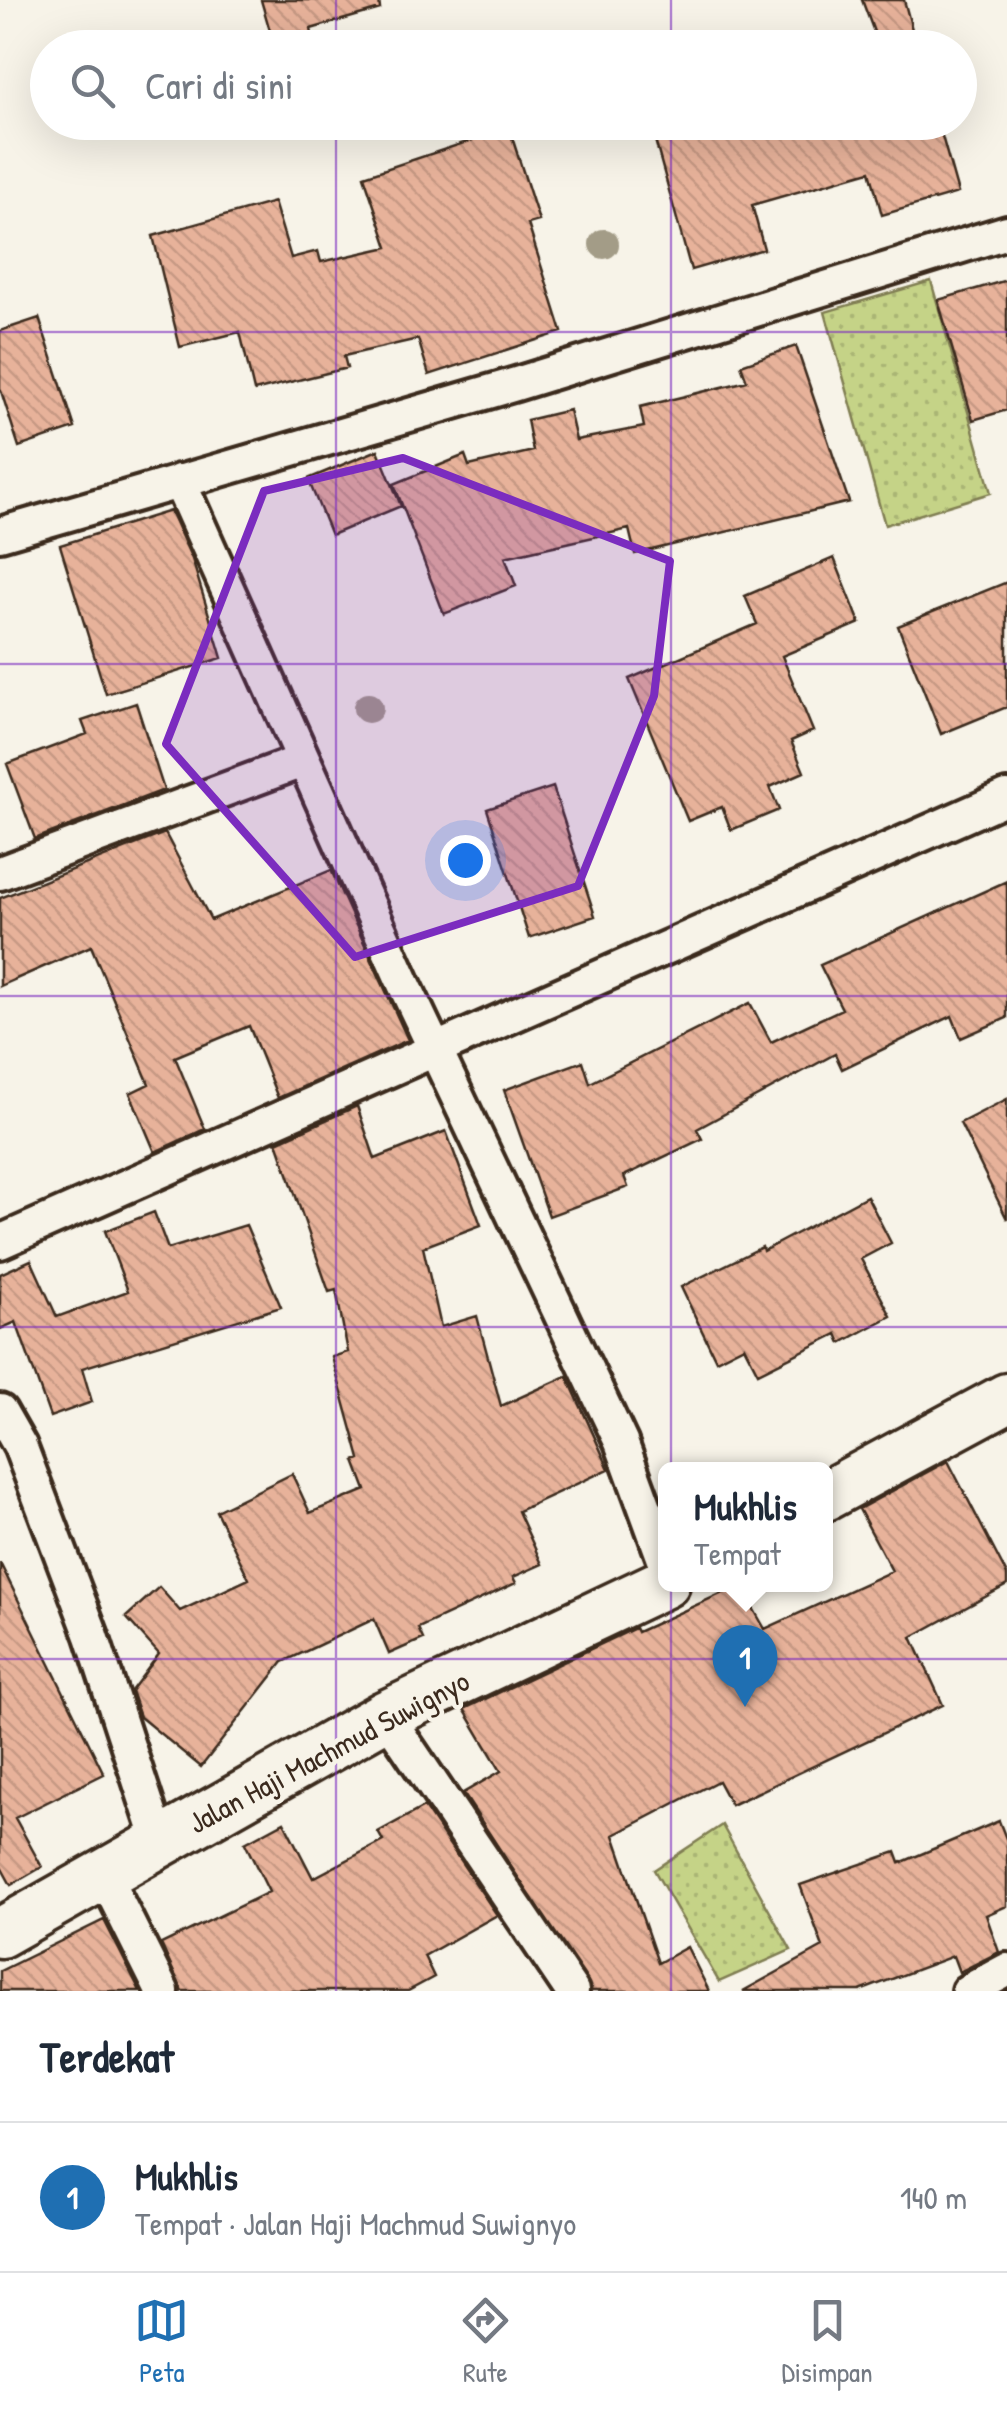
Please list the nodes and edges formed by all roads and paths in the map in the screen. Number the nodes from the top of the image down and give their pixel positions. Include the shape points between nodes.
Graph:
1 (1007, 232) edge
2 (179, 481) junction
3 (0, 534) edge
4 (302, 761) junction
5 (1007, 797) edge
6 (0, 873) edge
7 (435, 1052) junction
8 (0, 1242) edge
9 (1007, 1398) edge
10 (0, 1411) edge
11 (833, 1492) edge
12 (658, 1544) edge
13 (658, 1585) edge
14 (386, 1714) junction
15 (160, 1844) junction
16 (105, 1877) junction
17 (0, 1933) edge
18 (1007, 1970) edge
19 (162, 1991) edge
20 (572, 1991) edge
21 (968, 1991) edge

1 - 2 street
2 - 3 street
2 - 4 street
4 - 6 street
4 - 7 street
5 - 7 street
7 - 8 street
7 - 12 street via 613,1426
9 - 11 street
10 - 15 street via 20,1446 92,1636
13 - 14 street, Jalan Haji Machmud Suwignyo
14 - 15 street, Jalan Haji Machmud Suwignyo
14 - 20 street
15 - 16 street, Jalan Haji Machmud Suwignyo
16 - 17 street, Jalan Haji Machmud Suwignyo
16 - 19 street
18 - 21 street

